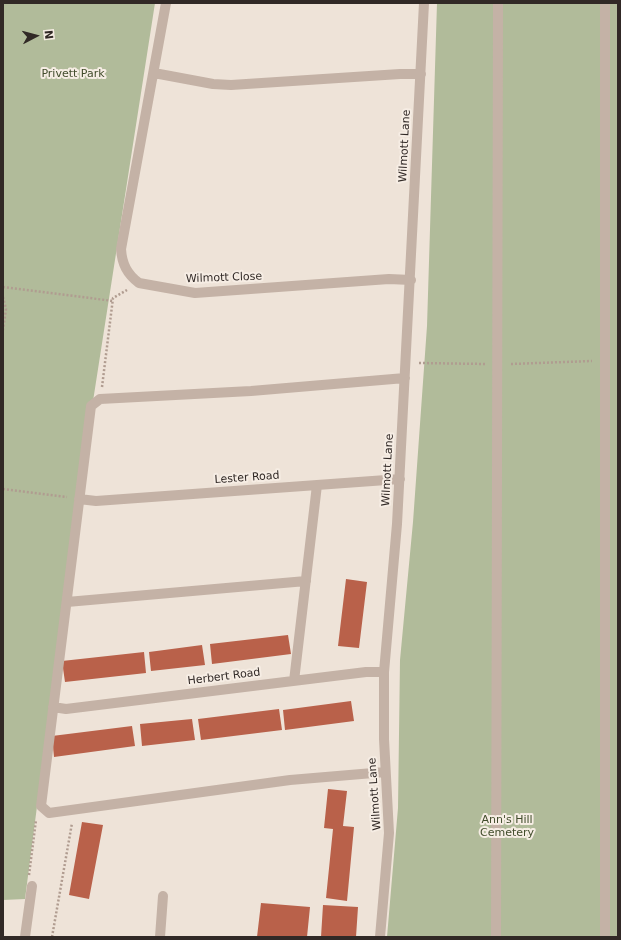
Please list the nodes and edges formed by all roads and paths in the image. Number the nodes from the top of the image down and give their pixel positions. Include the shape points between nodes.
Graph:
1 (166, 3) edge
2 (424, 3) edge
3 (498, 3) edge
4 (605, 3) edge
5 (154, 73) junction
6 (420, 74) junction
7 (410, 280) junction
8 (139, 283) junction
9 (3, 287) edge
10 (3, 296) edge
11 (113, 301) junction
12 (3, 330) edge
13 (405, 378) junction
14 (100, 399) junction
15 (400, 479) junction
16 (317, 485) junction
17 (3, 489) edge
18 (79, 499) junction
19 (306, 581) junction
20 (67, 602) junction
21 (384, 672) junction
22 (294, 681) junction
23 (53, 707) junction
24 (385, 772) junction
25 (41, 806) junction
26 (74, 810) junction
27 (32, 886) joint
28 (163, 896) dead end
29 (25, 937) edge
30 (52, 937) edge
31 (160, 937) edge
32 (380, 937) edge
33 (496, 937) edge
34 (605, 937) edge

1 - 5 street
2 - 6 street, Wilmott Lane
3 - 33 street
4 - 34 street
5 - 6 street via 231,85
5 - 8 street via 121,249 126,269
6 - 7 street, Wilmott Lane
7 - 8 street, Wilmott Close via 389,279 195,293
7 - 13 street, Wilmott Lane
8 - 11 path via 113,298
9 - 11 path
10 - 12 path via 6,309
11 - 14 path
13 - 14 street via 251,391
13 - 15 street, Wilmott Lane
14 - 18 street via 91,406
15 - 16 street, Lester Road
15 - 21 street, Wilmott Lane
16 - 18 street, Lester Road via 96,501
16 - 19 street
17 - 18 path
18 - 20 street
19 - 20 street
19 - 22 street
20 - 23 street
21 - 22 street, Herbert Road
21 - 24 street, Wilmott Lane
22 - 23 street, Herbert Road via 66,709
23 - 25 street
24 - 26 street via 290,780
24 - 32 street, Wilmott Lane via 389,833
25 - 26 street via 49,813
25 - 27 path via 28,882
26 - 30 path
27 - 29 street
28 - 31 street

